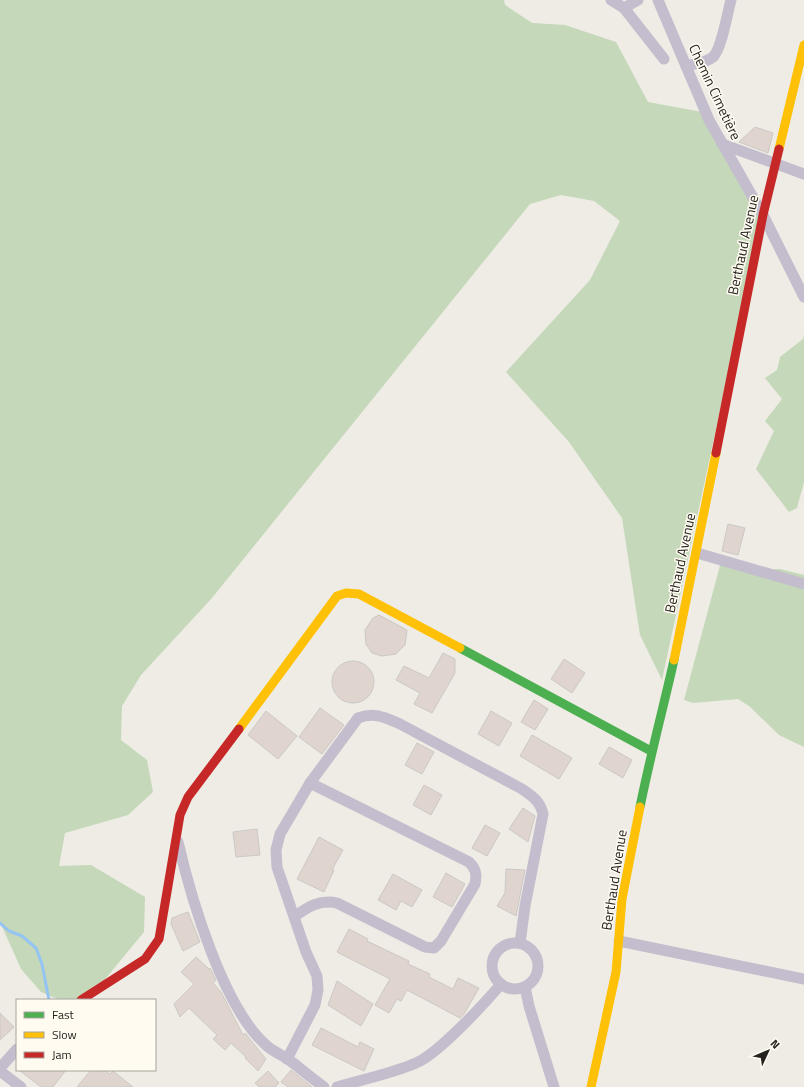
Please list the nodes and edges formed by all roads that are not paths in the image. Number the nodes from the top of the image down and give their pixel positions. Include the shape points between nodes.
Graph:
1 (611, 0) edge
2 (638, 0) edge
3 (658, 0) edge
4 (731, 0) edge
5 (624, 8) junction
6 (804, 45) edge
7 (664, 59) dead end
8 (686, 66) junction
9 (722, 144) junction
10 (775, 164) junction
11 (804, 174) edge
12 (763, 214) junction
13 (801, 284) edge
14 (804, 297) edge
15 (697, 553) junction
16 (804, 584) edge
17 (651, 751) junction
18 (310, 783) junction
19 (177, 835) junction
20 (295, 916) junction
21 (619, 941) junction
22 (520, 943) junction
23 (804, 979) edge
24 (501, 984) junction
25 (525, 987) junction
26 (83, 999) edge
27 (16, 1050) edge
28 (287, 1059) junction
29 (0, 1068) edge
30 (0, 1071) edge
31 (21, 1087) edge
32 (324, 1087) edge
33 (337, 1087) edge
34 (554, 1087) edge
35 (591, 1087) edge

1 - 5 street
2 - 5 street
3 - 8 street, Chemin Cimetière
4 - 8 street via 713,57
5 - 7 street
6 - 10 street, Berthaud Avenue
8 - 9 street, Chemin Cimetière
9 - 10 street
9 - 12 street, Chemin Cimetière
10 - 11 street
10 - 12 street, Berthaud Avenue
12 - 13 street, Chemin Cimetière via 793,276
12 - 15 street, Berthaud Avenue
13 - 14 street, Chemin Cimetière
15 - 16 street
15 - 17 street, Berthaud Avenue via 664,707
17 - 19 street via 359,594 346,593 337,596 188,797 180,816
17 - 21 street, Berthaud Avenue via 622,899
18 - 20 street via 280,834 276,850 277,867
18 - 20 street via 469,862 476,871 476,877 475,884 441,941 434,948 425,947 336,903 322,902
18 - 22 street via 358,718 369,714 400,724 534,797 543,814
19 - 26 street via 159,939 145,959
19 - 28 street via 196,907 227,988 252,1029 267,1046
20 - 28 street via 306,952 317,976 318,990 315,1005
21 - 23 street
21 - 35 street, Berthaud Avenue via 616,972
22 - 24 street via 506,944 496,953 492,966 496,979
22 - 25 street via 532,950 538,963 535,977
24 - 25 street via 512,989
24 - 33 street via 443,1043 417,1063
25 - 34 street
27 - 29 street
28 - 32 street
30 - 31 street

